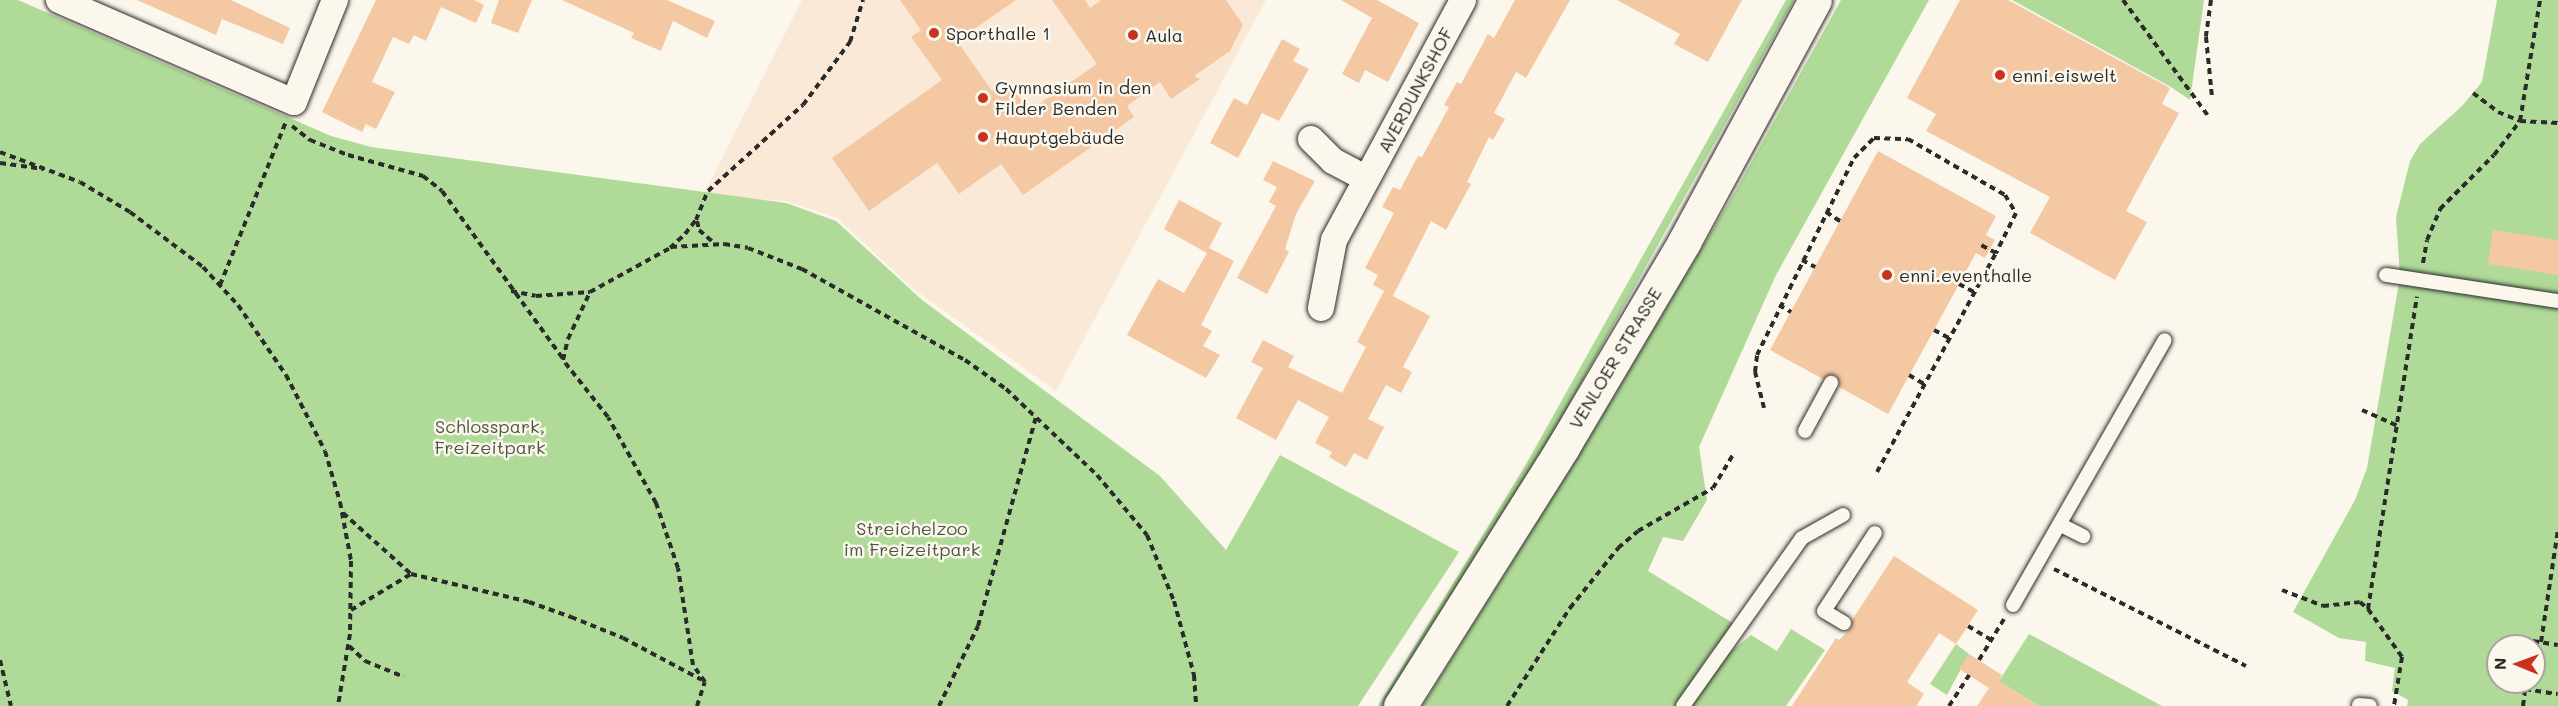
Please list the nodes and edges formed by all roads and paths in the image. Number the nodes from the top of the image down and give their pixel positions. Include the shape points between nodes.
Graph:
1 (59, 0) edge
2 (335, 0) edge
3 (864, 0) edge
4 (1463, 0) edge
5 (1815, 0) edge
6 (2123, 0) edge
7 (2211, 0) edge
8 (2473, 93) dead end
9 (2212, 97) dead end
10 (290, 111) junction
11 (2209, 117) dead end
12 (2558, 123) edge
13 (1311, 139) dead end
14 (0, 152) edge
15 (0, 163) edge
16 (50, 170) junction
17 (1366, 179) junction
18 (1826, 212) junction
19 (696, 220) junction
20 (1840, 221) dead end
21 (716, 244) junction
22 (1981, 245) dead end
23 (670, 248) junction
24 (1996, 253) junction
25 (1802, 260) junction
26 (1815, 267) dead end
27 (2386, 275) dead end
28 (1959, 284) dead end
29 (220, 285) junction
30 (511, 291) junction
31 (590, 292) junction
32 (1974, 292) junction
33 (2558, 301) edge
34 (1779, 305) junction
35 (1321, 309) dead end
36 (1791, 312) dead end
37 (1934, 330) dead end
38 (1950, 338) junction
39 (2165, 340) dead end
40 (563, 360) junction
41 (1910, 375) dead end
42 (1831, 383) dead end
43 (1924, 384) junction
44 (1764, 408) dead end
45 (2362, 410) dead end
46 (1036, 417) junction
47 (2398, 426) dead end
48 (1805, 431) dead end
49 (1734, 453) dead end
50 (1877, 472) dead end
51 (343, 513) junction
52 (1843, 515) dead end
53 (2061, 525) junction
54 (2558, 530) edge
55 (1875, 534) dead end
56 (2083, 536) dead end
57 (2040, 561) junction
58 (411, 574) junction
59 (2282, 590) dead end
60 (2013, 606) joint
61 (351, 611) junction
62 (1844, 623) dead end
63 (1968, 626) dead end
64 (2542, 634) edge
65 (1991, 640) junction
66 (349, 646) junction
67 (0, 660) edge
68 (1979, 660) dead end
69 (2246, 666) dead end
70 (1969, 675) dead end
71 (404, 677) dead end
72 (705, 682) junction
73 (11, 706) edge
74 (338, 706) edge
75 (697, 706) edge
76 (939, 706) edge
77 (1196, 706) edge
78 (1400, 706) edge
79 (1507, 706) edge
80 (1683, 706) edge
81 (1949, 706) edge
82 (2394, 706) edge

1 - 10 street
2 - 10 street
3 - 19 path via 850,42 803,105 708,191
4 - 17 street, AVERDUNKSHOF
5 - 78 main road, VENLOER STRASSE via 1684,242 1563,447
6 - 11 path
7 - 9 path via 2206,37
8 - 12 path via 2498,112 2520,121
10 - 29 path
10 - 30 path via 310,140 423,176 442,191
13 - 17 street via 1333,160
14 - 16 path
15 - 16 path
16 - 29 path via 80,182 130,212 203,267
17 - 35 street, AVERDUNKSHOF via 1334,240
18 - 20 path
18 - 24 path via 1864,145 1884,136 1902,138 2005,195 2012,203 2014,221
18 - 25 path
19 - 21 path via 699,230
19 - 23 path
21 - 23 path
21 - 46 path via 748,248 802,269 965,360
22 - 24 path
23 - 31 path
24 - 32 path
25 - 26 path
25 - 34 path
27 - 33 lane
28 - 32 path
29 - 51 path via 286,375 326,451
30 - 31 path via 536,297
30 - 40 path
31 - 40 path via 576,317
32 - 38 path
34 - 36 path
34 - 44 path via 1757,355 1755,372
37 - 38 path
38 - 43 path
39 - 53 lane
40 - 72 path via 608,417 656,502 678,568 693,665
41 - 43 path
42 - 48 lane
43 - 50 path
45 - 47 path
46 - 76 path via 978,626
46 - 77 path via 1097,476 1147,535 1174,600 1194,675
49 - 79 path via 1713,488 1638,531 1618,548 1570,608
51 - 58 path
51 - 61 path via 351,561
52 - 80 lane via 1802,538 1741,628 1710,662
53 - 56 lane
53 - 57 lane
54 - 64 path
55 - 62 lane via 1824,611
57 - 60 lane
57 - 69 path
58 - 61 path
58 - 72 path via 529,602 571,617 623,638
59 - 82 path via 2323,606 2360,602 2368,609 2402,657
60 - 65 path
61 - 66 path
63 - 65 path
65 - 68 path
66 - 71 path via 365,661
66 - 74 path
67 - 73 path
70 - 81 path
72 - 75 path

